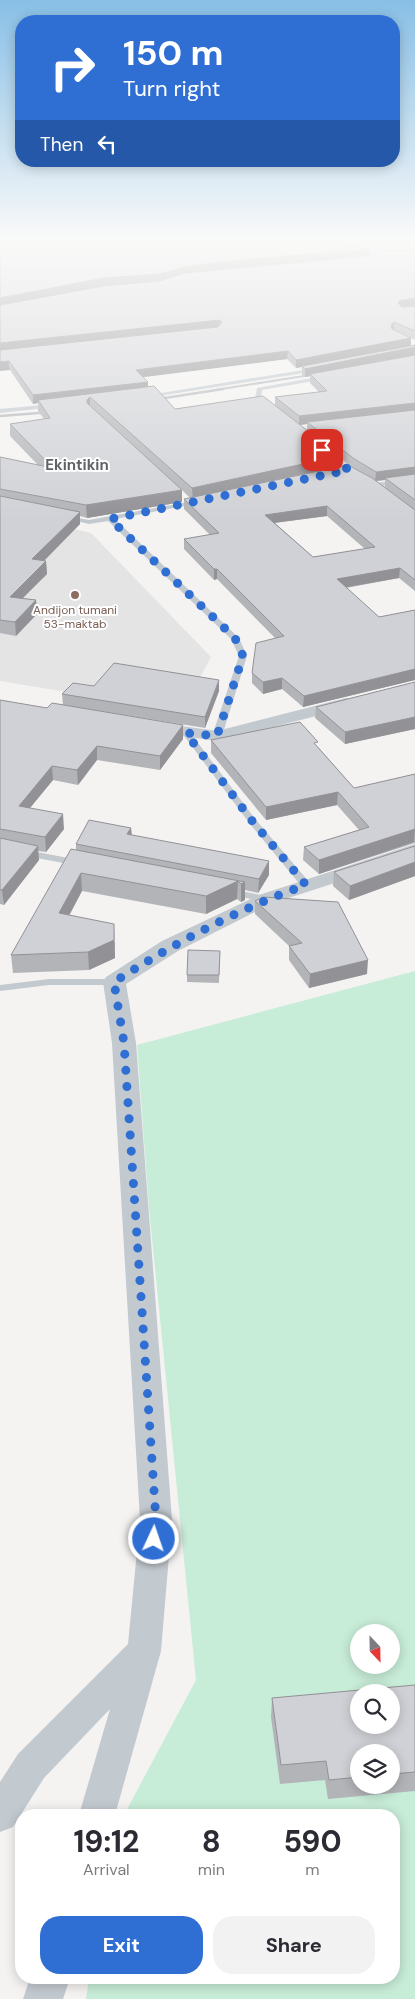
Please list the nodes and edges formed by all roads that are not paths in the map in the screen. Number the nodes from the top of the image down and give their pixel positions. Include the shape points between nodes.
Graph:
1 (326, 368) edge
2 (333, 376) edge
3 (134, 398) edge
4 (59, 406) edge
5 (0, 411) edge
6 (273, 411) edge
7 (366, 480) edge
8 (415, 480) edge
9 (374, 485) junction
10 (381, 490) edge
11 (184, 497) edge
12 (209, 500) edge
13 (191, 504) junction
14 (62, 517) edge
15 (110, 519) junction
16 (358, 700) edge
17 (137, 725) edge
18 (186, 733) junction
19 (217, 736) junction
20 (0, 848) edge
21 (415, 850) edge
22 (86, 864) edge
23 (306, 885) junction
24 (219, 890) edge
25 (266, 899) junction
26 (114, 982) junction
27 (0, 988) edge
28 (144, 1651) junction
29 (99, 1809) edge
30 (0, 1814) edge
31 (48, 1984) edge
32 (43, 1999) edge

1 - 3 lane
2 - 6 lane via 260,389 258,399
4 - 5 lane
7 - 9 lane
8 - 9 lane
9 - 10 lane
11 - 13 lane
12 - 13 lane
13 - 15 lane
14 - 15 lane via 90,522
15 - 19 lane via 235,638 243,656
16 - 19 street
17 - 18 street
18 - 19 street
18 - 23 lane via 253,822
20 - 22 lane
21 - 23 street
23 - 25 street
24 - 25 lane
25 - 26 street via 170,946
26 - 27 lane via 49,982
26 - 28 street via 124,1043 156,1520
28 - 29 street
28 - 30 street via 31,1766
31 - 32 street

